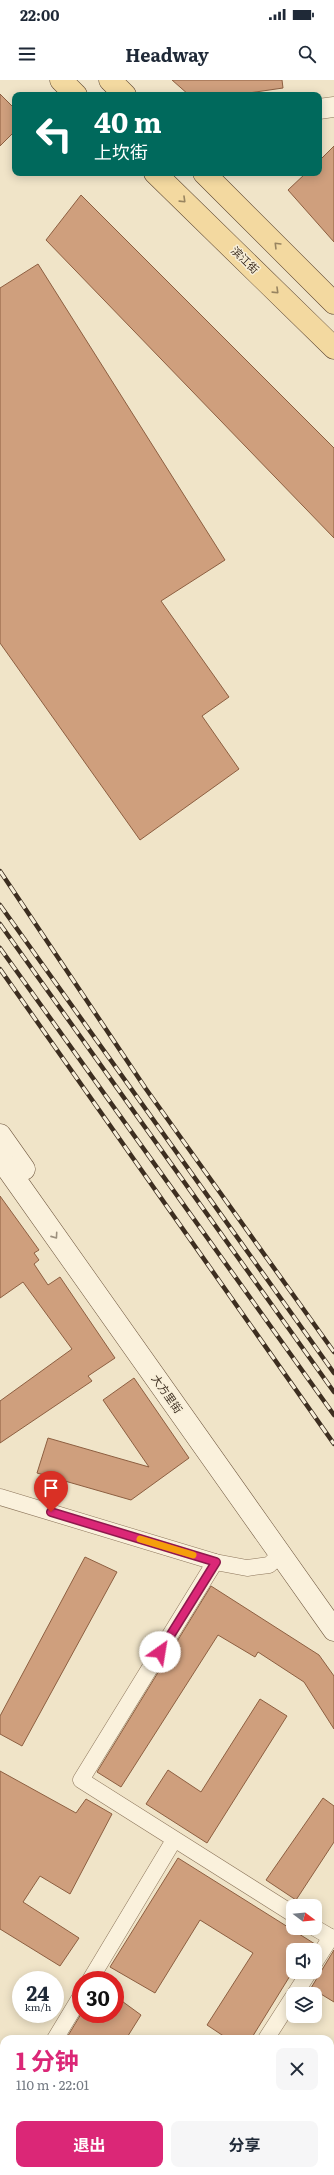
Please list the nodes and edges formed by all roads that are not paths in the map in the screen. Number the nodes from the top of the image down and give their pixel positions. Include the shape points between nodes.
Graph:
1 (61, 80) edge
2 (110, 80) edge
3 (73, 92) edge
4 (122, 92) edge
5 (334, 107) edge
6 (322, 109) edge
7 (158, 176) edge
8 (207, 176) edge
9 (334, 302) edge
10 (334, 348) edge
11 (0, 1135) edge
12 (0, 1158) edge
13 (0, 1497) edge
14 (281, 1554) junction
15 (216, 1562) junction
16 (334, 1605) edge
17 (334, 1630) edge
18 (174, 1840) junction
19 (286, 1910) edge
20 (322, 1932) edge
21 (332, 1938) edge
22 (322, 1952) edge
23 (95, 1971) edge
24 (286, 2008) edge
25 (72, 2011) edge
26 (57, 2035) edge
27 (269, 2035) edge

1 - 3 main road
2 - 4 main road
5 - 6 street
7 -> 10 main road, 滨江街
9 -> 8 main road
11 - 16 main road, 大方里街
12 -> 14 main road, 大方里街
13 - 15 street
14 - 15 street via 269,1565 247,1568
14 - 17 main road, 大方里街
15 - 18 street via 81,1780
18 - 19 street
18 - 23 street
20 - 21 street
21 - 22 street
24 - 27 street
25 - 26 street

